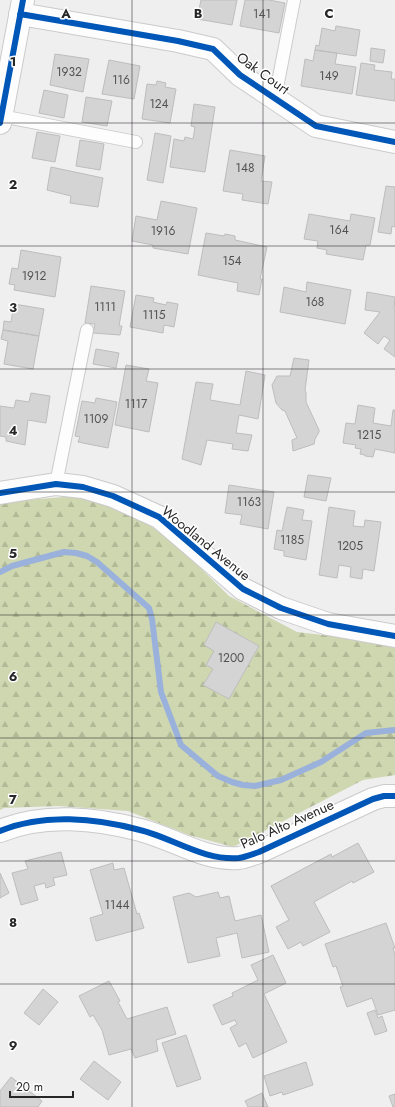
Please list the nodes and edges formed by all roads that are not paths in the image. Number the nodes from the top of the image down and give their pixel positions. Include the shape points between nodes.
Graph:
1 (294, 0) edge
2 (21, 7) edge
3 (275, 98) junction
4 (1, 120) edge
5 (136, 142) dead end
6 (395, 142) edge
7 (87, 330) dead end
8 (56, 484) junction
9 (0, 493) edge
10 (395, 636) edge
11 (395, 796) edge
12 (0, 831) edge

1 - 3 lane
2 - 3 street, Oak Court via 213,49 240,75
2 - 4 street
3 - 6 street, Oak Court via 316,126
4 - 5 lane
7 - 8 lane
8 - 9 street, Woodland Avenue
8 - 10 street, Woodland Avenue via 83,487 113,496 159,517 243,589 281,608 328,624
11 - 12 street, Palo Alto Avenue via 373,798 259,852 239,858 220,858 140,830 105,822 44,820

